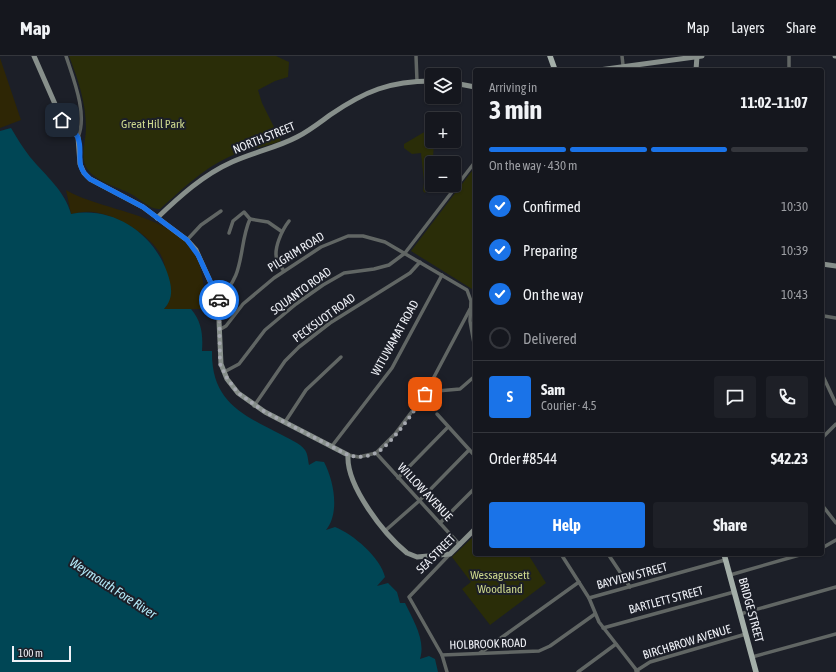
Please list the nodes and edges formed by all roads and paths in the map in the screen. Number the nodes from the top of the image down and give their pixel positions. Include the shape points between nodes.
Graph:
1 (34, 56) edge
2 (66, 56) edge
3 (416, 56) edge
4 (550, 56) edge
5 (622, 56) edge
6 (697, 56) edge
7 (702, 56) edge
8 (789, 56) edge
9 (679, 57) edge
10 (623, 65) junction
11 (554, 68) edge
12 (609, 68) edge
13 (696, 68) edge
14 (789, 68) edge
15 (417, 81) junction
16 (425, 81) edge
17 (461, 85) edge
18 (473, 88) edge
19 (78, 137) junction
20 (473, 165) edge
21 (221, 211) dead end
22 (157, 218) junction
23 (250, 219) junction
24 (289, 221) dead end
25 (281, 231) junction
26 (229, 233) dead end
27 (187, 240) junction
28 (405, 253) junction
29 (420, 262) junction
30 (824, 264) edge
31 (836, 266) edge
32 (284, 271) junction
33 (442, 275) junction
34 (218, 297) junction
35 (470, 309) junction
36 (824, 316) edge
37 (836, 318) edge
38 (220, 330) junction
39 (473, 333) edge
40 (341, 357) dead end
41 (224, 372) junction
42 (473, 378) edge
43 (824, 378) edge
44 (432, 381) junction
45 (437, 390) junction
46 (425, 394) junction
47 (836, 404) edge
48 (254, 406) junction
49 (437, 414) dead end
50 (285, 422) junction
51 (836, 424) edge
52 (448, 427) junction
53 (824, 436) edge
54 (332, 446) junction
55 (469, 450) junction
56 (376, 452) junction
57 (473, 454) edge
58 (348, 455) junction
59 (398, 478) junction
60 (473, 490) edge
61 (419, 501) junction
62 (824, 508) edge
63 (440, 523) junction
64 (836, 523) edge
65 (386, 530) junction
66 (473, 531) edge
67 (836, 540) edge
68 (460, 545) junction
69 (824, 547) edge
70 (450, 554) junction
71 (562, 556) edge
72 (609, 556) edge
73 (796, 556) edge
74 (725, 557) edge
75 (730, 575) junction
76 (579, 582) junction
77 (630, 587) junction
78 (836, 587) edge
79 (734, 592) junction
80 (589, 598) junction
81 (595, 614) junction
82 (740, 614) junction
83 (603, 628) junction
84 (746, 634) junction
85 (836, 634) edge
86 (616, 644) junction
87 (480, 653) junction
88 (442, 655) junction
89 (752, 657) junction
90 (447, 672) edge
91 (578, 672) edge
92 (637, 672) edge
93 (756, 672) edge

1 - 19 street via 62,120
2 - 19 street via 78,94
3 - 15 street
4 - 11 main road
5 - 10 street
6 - 7 street
6 - 9 street
6 - 13 street
8 - 14 street
9 - 10 street
10 - 12 street
15 - 16 street, NORTH STREET
15 - 22 street, NORTH STREET via 382,86 368,92 290,141 218,169 193,185
17 - 18 street
19 - 22 street via 80,164 90,179 124,196
20 - 28 street
21 - 27 street
22 - 27 street
23 - 25 street via 265,221
23 - 26 street via 244,212 233,221
23 - 34 street via 237,272
24 - 25 street
25 - 32 street via 276,258
27 - 34 street via 198,255
28 - 29 street, PILGRIM ROAD
28 - 32 street, PILGRIM ROAD via 371,237 348,236 321,247
28 - 41 street, SQUANTO ROAD via 389,265 344,273 323,285 265,330 240,364
29 - 33 street, PILGRIM ROAD
29 - 48 street, PECKSUOT ROAD via 410,273 330,323 299,347 285,361
30 - 31 street
32 - 38 street, PILGRIM ROAD via 252,296
33 - 35 street, PILGRIM ROAD via 467,290 471,301
33 - 54 street, WITUWAMAT ROAD via 392,368
34 - 38 street
35 - 39 street
35 - 44 street
36 - 37 street
38 - 41 street via 220,360
40 - 50 street via 306,390
41 - 48 street via 238,393
42 - 45 street via 460,389
43 - 47 street
44 - 45 street
44 - 46 street
45 - 46 street
46 - 56 street via 395,434
48 - 50 street
49 - 52 street
50 - 54 street
51 - 53 street
52 - 55 street
52 - 59 street
54 - 58 street
55 - 57 street
55 - 61 street
56 - 58 street via 359,457
56 - 59 street, WILLOW AVENUE
58 - 65 street via 349,470 361,500
59 - 61 street, WILLOW AVENUE
60 - 63 street
61 - 63 street, WILLOW AVENUE
61 - 65 street
62 - 64 street
63 - 68 street, WILLOW AVENUE
65 - 70 street via 402,549 412,556
66 - 68 street, SEA STREET
67 - 69 street
68 - 70 street, SEA STREET
70 - 88 street, SEA STREET via 409,597
71 - 76 street
72 - 77 street
73 - 75 street
74 - 75 main road, BRIDGE STREET
74 - 77 street, BAYVIEW STREET
75 - 79 main road, BRIDGE STREET
76 - 80 street
76 - 87 street
77 - 80 street, BAYVIEW STREET
78 - 82 street
79 - 82 main road, BRIDGE STREET
79 - 83 street, BARTLETT STREET
80 - 81 street
81 - 83 street
81 - 87 street, HOLBROOK ROAD via 544,649 528,653
82 - 84 main road, BRIDGE STREET
83 - 86 street
84 - 89 main road, BRIDGE STREET
84 - 92 street, BIRCHBROW AVENUE via 650,662
85 - 89 street
86 - 91 street
86 - 92 street
87 - 88 street, HOLBROOK ROAD
88 - 90 street
89 - 93 main road, BRIDGE STREET

